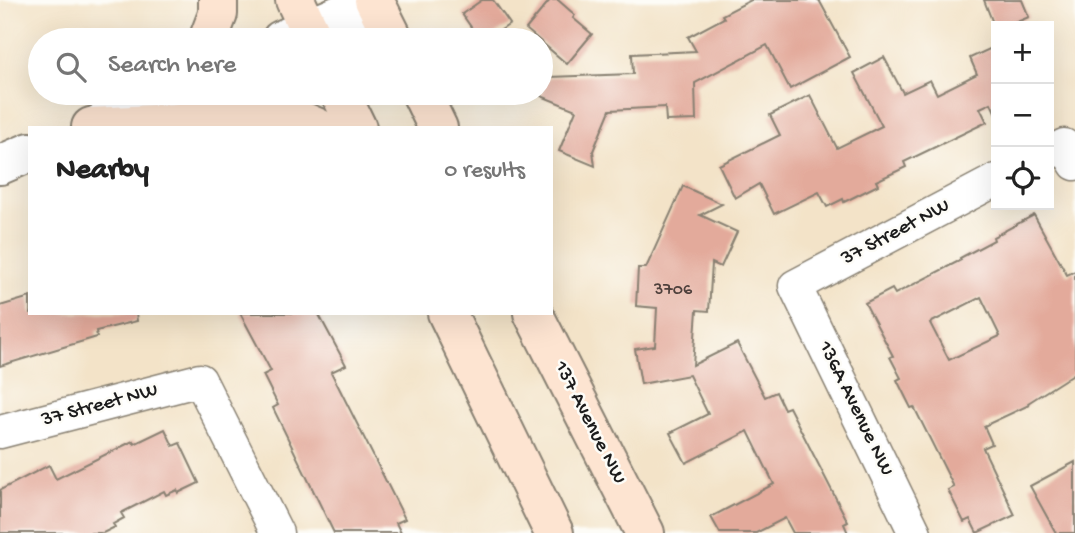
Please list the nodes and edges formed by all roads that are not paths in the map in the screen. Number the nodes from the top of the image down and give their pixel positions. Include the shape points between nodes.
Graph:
1 (218, 0) edge
2 (374, 0) edge
3 (300, 27) edge
4 (213, 28) edge
5 (388, 28) edge
6 (140, 105) edge
7 (346, 105) edge
8 (427, 105) edge
9 (93, 126) edge
10 (112, 126) edge
11 (313, 126) edge
12 (356, 126) edge
13 (437, 126) edge
14 (28, 153) edge
15 (0, 164) edge
16 (991, 183) edge
17 (795, 286) joint
18 (448, 315) edge
19 (534, 315) edge
20 (0, 432) edge
21 (276, 533) edge
22 (554, 533) edge
23 (645, 533) edge
24 (915, 533) edge

1 - 4 main road
2 - 3 street
2 - 5 main road
6 - 9 street
7 - 12 main road
8 - 13 main road
10 - 11 main road via 176,123 232,110 286,114
14 - 15 street
16 - 17 street, 37 Street NW
17 - 24 street, 136A Avenue NW
18 - 22 main road
19 - 23 main road, 137 Avenue NW
20 - 21 street, 37 Street NW via 200,380

